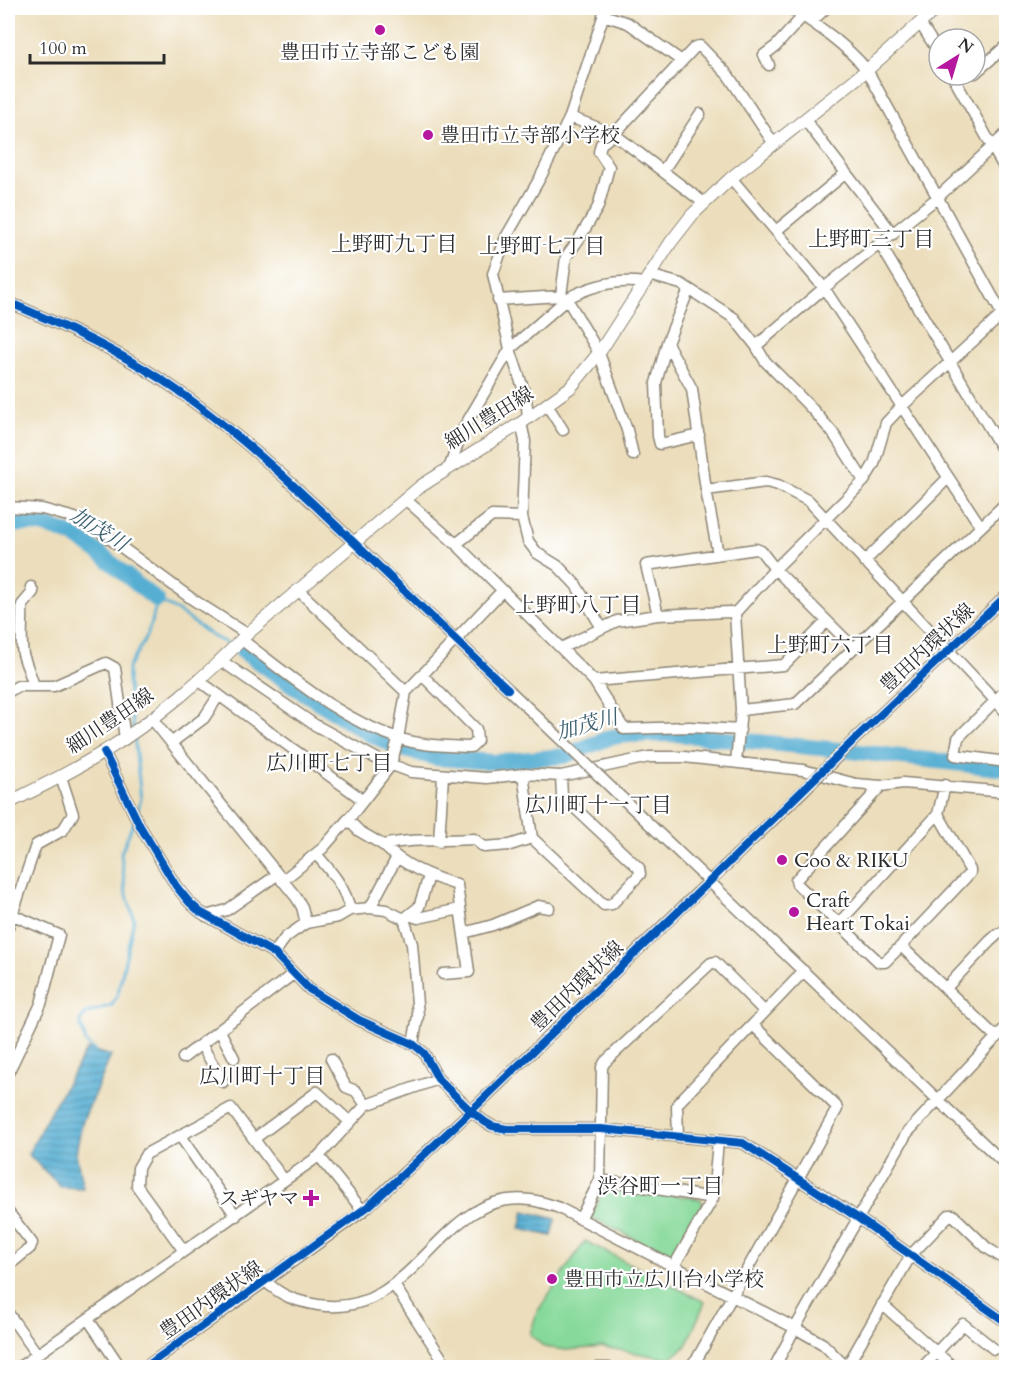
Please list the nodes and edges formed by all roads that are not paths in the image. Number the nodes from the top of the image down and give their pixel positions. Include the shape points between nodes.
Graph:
1 (790, 8) edge
2 (826, 8) edge
3 (937, 8) edge
4 (604, 11) edge
5 (807, 19) junction
6 (920, 23) junction
7 (927, 34) edge
8 (1006, 46) edge
9 (683, 59) junction
10 (987, 63) edge
11 (768, 65) dead end
12 (867, 70) junction
13 (960, 87) edge
14 (700, 114) dead end
15 (570, 117) junction
16 (805, 120) junction
17 (614, 134) junction
18 (1006, 135) edge
19 (774, 144) junction
20 (993, 146) junction
21 (663, 171) junction
22 (1006, 171) edge
23 (846, 173) junction
24 (731, 178) junction
25 (937, 198) junction
26 (704, 203) junction
27 (777, 230) junction
28 (893, 234) junction
29 (880, 244) junction
30 (646, 279) junction
31 (824, 288) junction
32 (689, 289) junction
33 (565, 298) junction
34 (498, 300) junction
35 (8, 302) edge
36 (1005, 315) edge
37 (667, 343) junction
38 (756, 346) junction
39 (510, 349) junction
40 (599, 353) junction
41 (950, 362) junction
42 (547, 405) junction
43 (901, 407) junction
44 (524, 420) junction
45 (563, 430) dead end
46 (699, 435) junction
47 (633, 455) dead end
48 (1006, 456) edge
49 (450, 466) junction
50 (948, 478) junction
51 (864, 481) junction
52 (706, 490) junction
53 (405, 499) junction
54 (1006, 503) edge
55 (8, 507) edge
56 (522, 517) junction
57 (827, 518) junction
58 (981, 527) junction
59 (355, 542) junction
60 (456, 544) junction
61 (718, 554) junction
62 (864, 562) junction
63 (775, 569) junction
64 (30, 587) dead end
65 (298, 590) junction
66 (502, 591) junction
67 (1006, 596) edge
68 (903, 602) junction
69 (735, 613) junction
70 (658, 615) junction
71 (827, 621) junction
72 (602, 628) junction
73 (243, 638) junction
74 (455, 640) junction
75 (561, 648) junction
76 (854, 648) junction
77 (948, 651) junction
78 (220, 660) junction
79 (739, 670) junction
80 (422, 675) junction
81 (198, 680) junction
82 (594, 681) junction
83 (34, 686) junction
84 (1006, 690) edge
85 (8, 692) edge
86 (406, 692) junction
87 (219, 695) junction
88 (995, 701) junction
89 (741, 710) junction
90 (1006, 712) edge
91 (152, 719) junction
92 (740, 730) junction
93 (125, 739) junction
94 (398, 739) junction
95 (171, 742) junction
96 (104, 752) junction
97 (736, 762) junction
98 (1006, 762) edge
99 (391, 765) junction
100 (523, 774) junction
101 (443, 776) junction
102 (561, 776) junction
103 (61, 777) junction
104 (881, 786) junction
105 (945, 786) junction
106 (1006, 792) edge
107 (363, 800) junction
108 (8, 803) edge
109 (938, 814) junction
110 (350, 817) junction
111 (532, 837) junction
112 (439, 842) junction
113 (383, 845) junction
114 (316, 854) junction
115 (396, 859) junction
116 (429, 876) junction
117 (279, 878) junction
118 (709, 882) junction
119 (370, 908) junction
120 (549, 908) dead end
121 (460, 909) junction
122 (350, 910) junction
123 (13, 915) junction
124 (206, 916) junction
125 (406, 917) junction
126 (306, 923) junction
127 (839, 923) junction
128 (8, 927) edge
129 (1006, 932) edge
130 (464, 933) junction
131 (901, 946) junction
132 (274, 953) junction
133 (804, 971) junction
134 (293, 974) junction
135 (443, 974) dead end
136 (946, 988) junction
137 (765, 1012) junction
138 (753, 1025) junction
139 (1006, 1027) edge
140 (220, 1030) junction
141 (996, 1037) junction
142 (201, 1044) junction
143 (413, 1044) junction
144 (183, 1058) dead end
145 (234, 1058) dead end
146 (331, 1059) dead end
147 (8, 1073) edge
148 (438, 1079) junction
149 (223, 1082) dead end
150 (938, 1100) junction
151 (366, 1105) junction
152 (471, 1111) junction
153 (350, 1122) junction
154 (601, 1129) junction
155 (180, 1136) junction
156 (678, 1137) junction
157 (255, 1138) junction
158 (718, 1141) junction
159 (319, 1156) junction
160 (1006, 1165) edge
161 (799, 1179) junction
162 (284, 1180) junction
163 (600, 1180) junction
164 (713, 1198) junction
165 (363, 1211) junction
166 (8, 1212) edge
167 (236, 1216) junction
168 (858, 1218) junction
169 (580, 1219) junction
170 (184, 1251) junction
171 (911, 1255) junction
172 (1006, 1260) edge
173 (8, 1266) edge
174 (674, 1266) junction
175 (265, 1281) junction
176 (394, 1285) junction
177 (731, 1297) junction
178 (882, 1304) junction
179 (8, 1312) edge
180 (88, 1319) junction
181 (1006, 1322) edge
182 (795, 1328) junction
183 (994, 1349) dead end
184 (937, 1352) junction
185 (37, 1354) junction
186 (846, 1367) edge
187 (18, 1368) edge
188 (121, 1368) edge
189 (144, 1368) edge
190 (448, 1368) edge
191 (597, 1368) edge
192 (609, 1368) edge
193 (689, 1368) edge
194 (774, 1368) edge
195 (922, 1368) edge
196 (954, 1368) edge

1 - 5 street
2 - 5 street
3 - 6 main road, 細川豊田線
4 - 9 street
4 - 15 street
5 - 11 street via 764,55
5 - 12 street via 853,53
6 - 7 street
6 - 12 main road, 細川豊田線
8 - 10 street
9 - 17 street
9 - 19 street via 700,46 728,75
12 - 16 main road, 細川豊田線
12 - 25 street
13 - 20 street
14 - 21 street
15 - 17 street
15 - 34 street via 506,237 493,274
16 - 19 main road, 細川豊田線
16 - 23 street
17 - 21 street
17 - 33 street via 601,144 599,152 609,167 598,207 566,257
18 - 20 street
19 - 24 main road, 細川豊田線
20 - 22 street
20 - 25 street
21 - 26 street
23 - 27 street
23 - 28 street
24 - 26 main road, 細川豊田線
24 - 27 street
25 - 28 street
25 - 36 street
26 - 30 main road, 細川豊田線
27 - 31 street
28 - 29 street
29 - 31 street
29 - 41 street
30 - 32 street via 681,284
30 - 33 street via 602,284
30 - 40 main road, 細川豊田線
31 - 38 street
31 - 43 street
32 - 37 street
32 - 38 street via 734,318
33 - 34 street
33 - 39 street
33 - 40 street
34 - 39 street
35 - 59 street via 126,358 183,394 240,438
36 - 41 street
37 - 46 street via 692,389
37 - 46 street via 656,383 660,444
38 - 51 street via 765,361 833,433
39 - 44 street via 526,397
39 - 49 street via 463,429
40 - 42 main road, 細川豊田線 via 571,387
40 - 47 street
41 - 43 street
41 - 48 street
42 - 44 main road, 細川豊田線
42 - 45 street
43 - 50 street
43 - 51 street via 886,423 874,464
44 - 49 main road, 細川豊田線
44 - 56 street
46 - 52 street
49 - 53 main road, 細川豊田線
50 - 58 street
50 - 62 street
51 - 57 street
52 - 57 street via 766,482 809,501
52 - 61 street
53 - 59 main road, 細川豊田線
53 - 60 street
54 - 58 street
55 - 73 street via 42,509 94,527
56 - 60 street via 492,516
56 - 72 street via 528,541 576,585
57 - 62 street
57 - 63 street
58 - 68 street
59 - 65 main road, 細川豊田線
59 - 74 street
60 - 66 street
61 - 63 street via 756,549
61 - 70 street via 646,565
62 - 68 street
63 - 69 street
63 - 71 street
64 - 83 street via 33,592 22,605 21,635
65 - 73 main road, 細川豊田線
65 - 86 street
66 - 74 street
66 - 75 street
67 - 77 street, 豊田内環状線
68 - 76 street
68 - 77 street
69 - 70 street
69 - 79 street
70 - 72 street via 617,621
71 - 76 street
71 - 79 street via 784,665
72 - 75 street
73 - 78 main road, 細川豊田線
73 - 94 street via 340,711
74 - 80 street
74 - 118 street, bridge
75 - 82 street
76 - 89 street via 795,704
77 - 88 street
77 - 118 street, 豊田内環状線, bridge
78 - 81 main road, 細川豊田線
78 - 99 street via 315,725
79 - 82 street
79 - 89 street
80 - 86 street
80 - 94 street via 476,729 477,741 471,747
81 - 87 street
81 - 91 main road, 細川豊田線
82 - 92 street via 624,729
83 - 85 street via 18,686
83 - 93 street via 54,686 106,663 115,668
84 - 88 street
86 - 94 street
87 - 95 street via 204,718
87 - 107 street
88 - 90 street
88 - 98 street via 958,738 955,755
89 - 92 street
91 - 93 main road, 細川豊田線
91 - 95 street
92 - 97 street
93 - 96 main road, 細川豊田線
94 - 99 street
95 - 117 street
96 - 103 main road, 細川豊田線
96 - 124 street via 132,811 176,886
97 - 102 street via 649,757
97 - 104 street
99 - 101 street
99 - 107 street
100 - 101 street via 487,778
100 - 102 street
100 - 111 street
101 - 112 street
102 - 111 street via 562,796 639,868 640,874 612,904 604,905
103 - 108 main road, 細川豊田線
103 - 123 street via 73,814 63,830 36,845
104 - 105 street
104 - 127 street via 796,880
105 - 106 street
105 - 109 street
107 - 110 street
109 - 127 street
109 - 131 street via 970,873
110 - 113 street via 359,831
110 - 114 street
111 - 112 street via 510,845 484,847 474,839
112 - 113 street via 405,840
113 - 115 street
114 - 117 street
114 - 122 street via 347,898
115 - 116 street
115 - 119 street
116 - 121 street via 457,885
116 - 125 street via 419,907
117 - 124 street via 226,910
117 - 126 street via 296,897
118 - 133 street
118 - 152 street, 豊田内環状線
119 - 122 street
119 - 125 street
120 - 130 street via 538,906
121 - 125 street
121 - 130 street
122 - 126 street via 338,917
123 - 128 street
123 - 147 street via 59,935 41,1004
124 - 132 street
125 - 143 street via 418,1016
126 - 132 street via 286,937
127 - 131 street via 879,962 885,962
129 - 136 street via 990,941
130 - 135 street via 469,972
131 - 136 street
132 - 134 street
133 - 137 street
133 - 150 street
134 - 140 street
134 - 143 street via 309,989 359,1020
136 - 141 street
137 - 138 street
137 - 154 street via 715,962 711,963 605,1062
138 - 156 street via 679,1102
138 - 161 street via 836,1106
139 - 141 street
140 - 142 street
140 - 145 street
141 - 150 street
142 - 144 street
142 - 149 street
143 - 148 street via 424,1053
146 - 151 street via 346,1087 356,1091
148 - 151 street
148 - 152 street
150 - 160 street
150 - 168 street via 907,1133
151 - 153 street
152 - 154 street via 501,1128
152 - 165 street, 豊田内環状線
153 - 157 street via 317,1092
153 - 159 street
154 - 156 street
154 - 163 street
155 - 157 street via 231,1108
155 - 167 street
155 - 170 street via 146,1154 138,1168 137,1186
156 - 158 street
157 - 162 street
158 - 161 street via 743,1143
158 - 164 street
159 - 162 street
159 - 165 street
161 - 168 street
161 - 177 street
162 - 167 street
163 - 164 street
163 - 169 street
164 - 174 street
165 - 175 street, 豊田内環状線
166 - 173 street via 32,1243
167 - 170 street
168 - 171 street
168 - 182 street
169 - 174 street
169 - 176 street via 557,1207 529,1200 489,1205 456,1225
170 - 180 street
171 - 172 street via 953,1215 987,1248
171 - 178 street
171 - 181 street
174 - 177 street
175 - 176 street via 286,1297 332,1306 373,1299
175 - 189 street, 豊田内環状線
176 - 190 street
177 - 182 street
177 - 193 street
178 - 184 street
178 - 186 street
179 - 185 street
180 - 185 street
180 - 188 street
182 - 186 street via 823,1344
182 - 194 street
183 - 184 street via 963,1324
184 - 195 street
184 - 196 street
185 - 187 street
191 - 192 street

